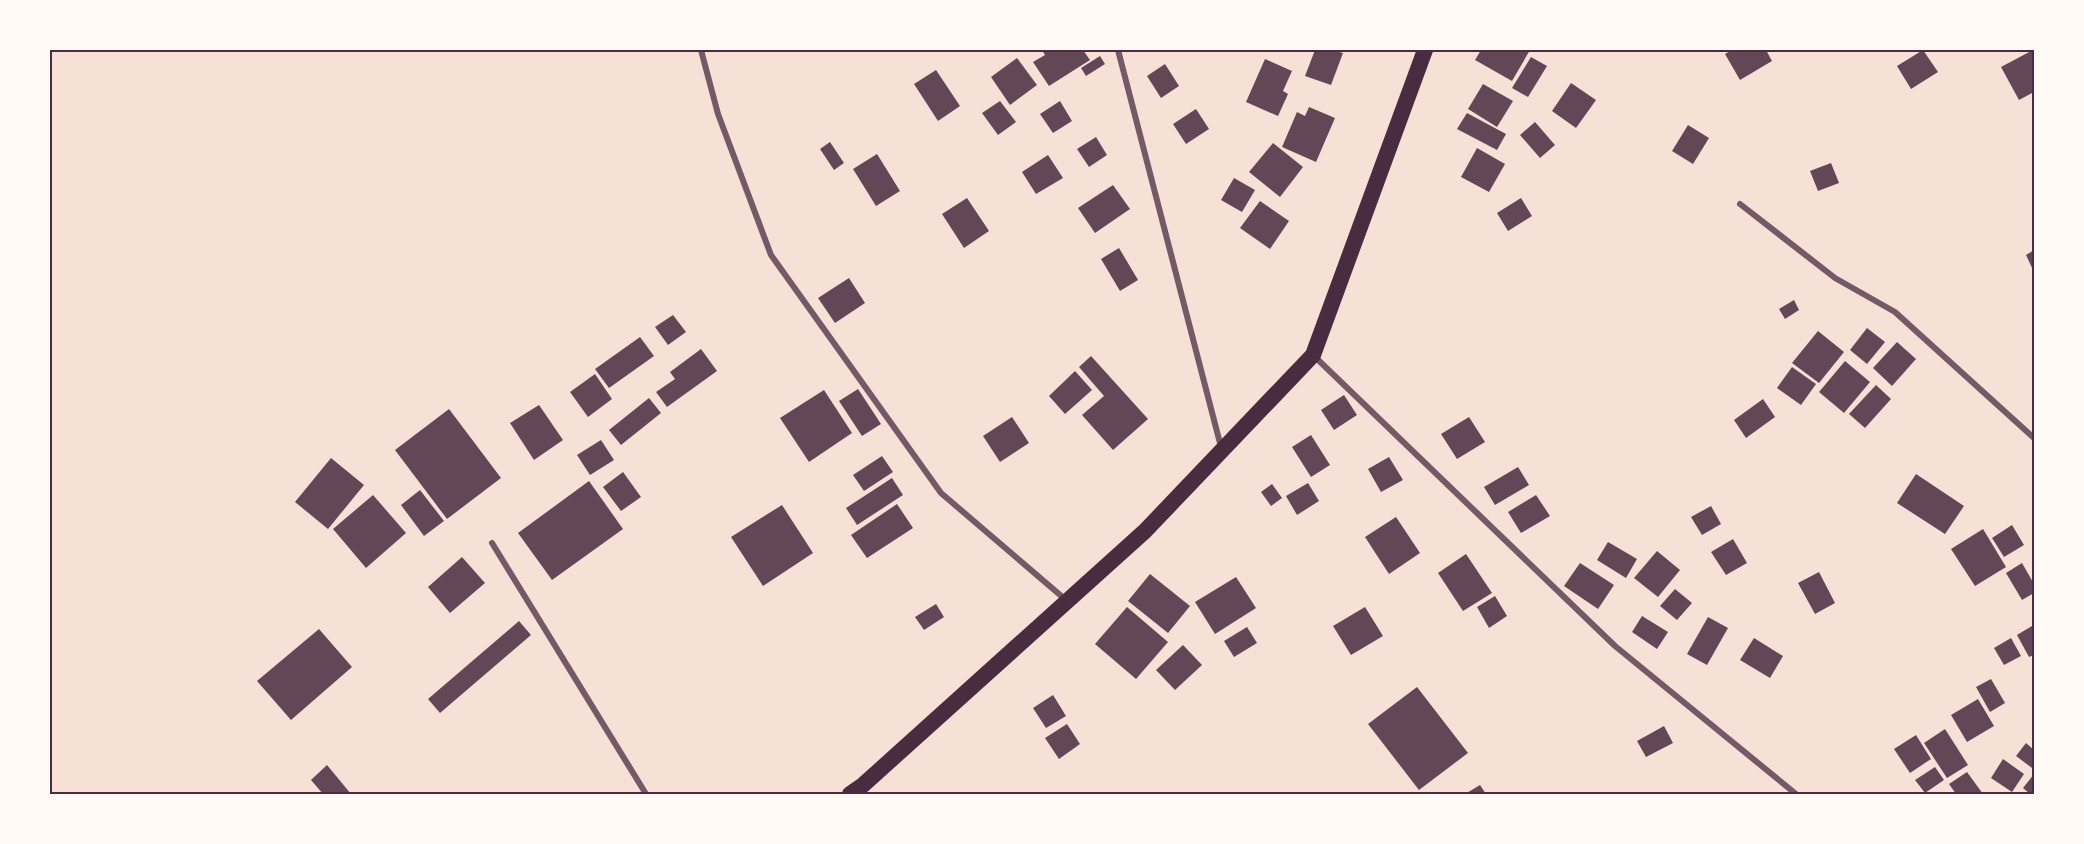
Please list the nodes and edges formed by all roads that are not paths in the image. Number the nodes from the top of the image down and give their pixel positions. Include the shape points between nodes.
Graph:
1 (701, 50) edge
2 (1118, 50) edge
3 (1425, 50) edge
4 (1740, 204) dead end
5 (1313, 355) junction
6 (2034, 438) edge
7 (1222, 450) junction
8 (492, 543) dead end
9 (1068, 600) junction
10 (646, 795) edge
11 (850, 795) edge
12 (1797, 795) edge

1 - 9 street via 718,114 771,255 941,493
2 - 7 street
3 - 5 highway
4 - 6 street via 1835,278 1895,312
5 - 7 highway
5 - 12 street via 1615,646
7 - 9 highway via 1145,531
8 - 10 street
9 - 11 highway

